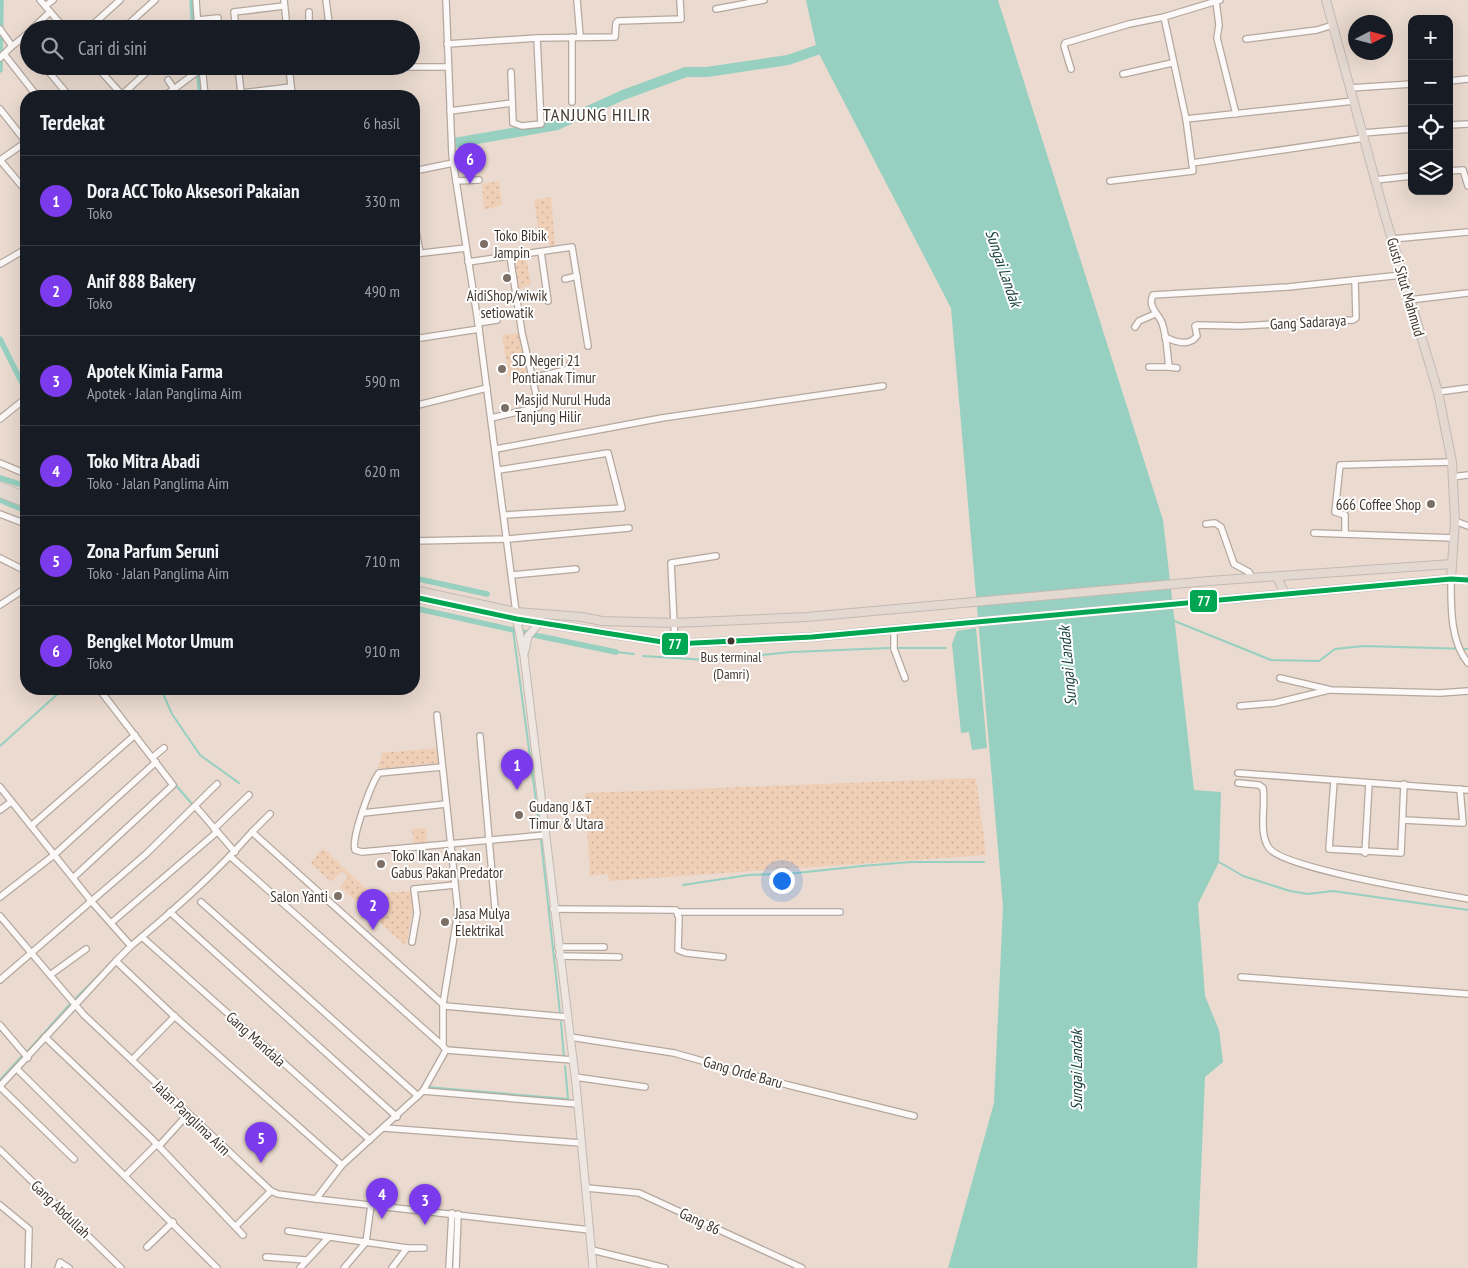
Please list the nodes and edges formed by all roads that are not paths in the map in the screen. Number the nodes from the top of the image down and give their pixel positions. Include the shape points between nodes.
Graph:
1 (40, 0) edge
2 (53, 0) edge
3 (120, 0) edge
4 (155, 0) edge
5 (196, 0) edge
6 (326, 0) edge
7 (446, 0) edge
8 (576, 0) edge
9 (680, 0) edge
10 (764, 0) edge
11 (1326, 0) edge
12 (1218, 1) edge
13 (284, 3) edge
14 (45, 6) junction
15 (716, 8) dead end
16 (50, 12) junction
17 (309, 12) dead end
18 (1164, 17) junction
19 (218, 18) dead end
20 (42, 20) edge
21 (57, 20) edge
22 (98, 20) edge
23 (133, 20) edge
24 (198, 20) joint
25 (235, 20) edge
26 (285, 20) edge
27 (309, 20) edge
28 (329, 20) edge
29 (1333, 25) junction
30 (0, 30) edge
31 (580, 36) junction
32 (572, 37) junction
33 (537, 38) junction
34 (1246, 39) dead end
35 (20, 40) edge
36 (447, 44) junction
37 (12, 46) junction
38 (2, 56) edge
39 (1172, 63) junction
40 (420, 67) edge
41 (448, 67) junction
42 (1071, 69) dead end
43 (511, 72) dead end
44 (1123, 74) dead end
45 (52, 75) edge
46 (104, 75) edge
47 (144, 75) edge
48 (192, 75) edge
49 (203, 75) edge
50 (239, 75) edge
51 (290, 75) edge
52 (1468, 79) edge
53 (168, 80) dead end
54 (1453, 81) edge
55 (1408, 84) edge
56 (291, 87) junction
57 (1350, 88) junction
58 (174, 89) joint
59 (33, 90) edge
60 (64, 90) edge
61 (117, 90) edge
62 (128, 90) edge
63 (204, 90) edge
64 (240, 90) edge
65 (266, 90) edge
66 (291, 90) edge
67 (1354, 101) junction
68 (572, 102) dead end
69 (512, 103) junction
70 (0, 109) edge
71 (450, 111) junction
72 (1236, 114) junction
73 (1186, 119) junction
74 (1468, 124) edge
75 (1453, 125) edge
76 (1408, 130) edge
77 (20, 134) edge
78 (1363, 136) junction
79 (20, 146) edge
80 (0, 160) edge
81 (1192, 162) junction
82 (453, 164) junction
83 (420, 170) edge
84 (1453, 171) edge
85 (1408, 176) edge
86 (479, 180) dead end
87 (1375, 180) junction
88 (456, 181) junction
89 (1110, 181) dead end
90 (20, 184) edge
91 (1468, 186) edge
92 (1468, 232) edge
93 (1392, 239) junction
94 (466, 248) junction
95 (20, 252) edge
96 (541, 252) junction
97 (420, 253) edge
98 (510, 256) junction
99 (468, 262) junction
100 (0, 264) edge
101 (1402, 275) junction
102 (577, 276) junction
103 (564, 279) dead end
104 (1355, 280) junction
105 (1468, 293) edge
106 (1409, 300) junction
107 (548, 301) dead end
108 (1154, 314) junction
109 (497, 320) dead end
110 (478, 326) junction
111 (1135, 328) dead end
112 (1165, 337) junction
113 (420, 339) edge
114 (588, 346) dead end
115 (570, 364) dead end
116 (1149, 367) dead end
117 (1169, 367) junction
118 (1176, 368) dead end
119 (532, 378) junction
120 (884, 386) dead end
121 (487, 388) junction
122 (1468, 388) edge
123 (1438, 392) junction
124 (20, 403) edge
125 (420, 405) edge
126 (491, 418) junction
127 (0, 419) edge
128 (496, 449) junction
129 (1452, 462) junction
130 (0, 463) edge
131 (499, 470) junction
132 (20, 471) edge
133 (1468, 475) edge
134 (1452, 477) junction
135 (0, 486) edge
136 (0, 493) edge
137 (20, 494) edge
138 (20, 501) edge
139 (0, 514) edge
140 (504, 515) junction
141 (1455, 521) junction
142 (20, 522) edge
143 (1206, 524) dead end
144 (1468, 526) edge
145 (629, 528) dead end
146 (1314, 533) dead end
147 (1345, 534) junction
148 (1454, 538) junction
149 (508, 539) junction
150 (420, 541) edge
151 (716, 556) dead end
152 (0, 558) edge
153 (1452, 564) junction
154 (20, 568) edge
155 (576, 569) dead end
156 (512, 575) junction
157 (1277, 577) junction
158 (1252, 578) junction
159 (1451, 579) junction
160 (1468, 580) edge
161 (20, 592) edge
162 (420, 592) edge
163 (1285, 594) junction
164 (420, 597) edge
165 (434, 598) junction
166 (0, 605) edge
167 (516, 615) junction
168 (541, 621) junction
169 (674, 623) junction
170 (894, 628) junction
171 (676, 644) junction
172 (524, 656) junction
173 (1467, 661) edge
174 (905, 678) dead end
175 (1280, 678) dead end
176 (1331, 690) junction
177 (1468, 691) edge
178 (104, 695) edge
179 (1240, 706) dead end
180 (437, 715) dead end
181 (135, 735) junction
182 (480, 736) dead end
183 (164, 748) dead end
184 (155, 760) junction
185 (442, 767) junction
186 (1238, 773) dead end
187 (1334, 781) junction
188 (1369, 783) junction
189 (217, 784) dead end
190 (1238, 784) dead end
191 (1404, 784) junction
192 (0, 787) edge
193 (1460, 789) junction
194 (1468, 790) edge
195 (249, 795) dead end
196 (11, 802) junction
197 (446, 804) junction
198 (196, 807) junction
199 (0, 810) edge
200 (363, 813) junction
201 (270, 814) dead end
202 (1403, 820) junction
203 (31, 826) junction
204 (216, 830) junction
205 (252, 832) junction
206 (545, 835) junction
207 (489, 840) junction
208 (450, 844) junction
209 (1365, 853) junction
210 (233, 854) junction
211 (54, 855) junction
212 (74, 877) junction
213 (455, 885) junction
214 (0, 897) edge
215 (1468, 899) edge
216 (92, 902) junction
217 (202, 902) dead end
218 (495, 908) dead end
219 (553, 909) junction
220 (170, 912) junction
221 (678, 912) junction
222 (840, 912) dead end
223 (0, 916) edge
224 (111, 923) junction
225 (142, 937) junction
226 (412, 942) dead end
227 (131, 946) junction
228 (558, 947) junction
229 (604, 947) dead end
230 (86, 949) dead end
231 (31, 953) junction
232 (559, 956) junction
233 (619, 957) dead end
234 (723, 957) dead end
235 (116, 961) junction
236 (50, 975) junction
237 (1241, 977) dead end
238 (0, 980) edge
239 (1468, 994) edge
240 (443, 1004) junction
241 (75, 1005) junction
242 (175, 1016) junction
243 (567, 1017) junction
244 (0, 1025) edge
245 (45, 1037) junction
246 (570, 1037) junction
247 (445, 1048) junction
248 (28, 1058) junction
249 (132, 1060) junction
250 (573, 1060) junction
251 (17, 1068) junction
252 (575, 1077) junction
253 (0, 1087) edge
254 (645, 1087) dead end
255 (423, 1091) junction
256 (418, 1096) junction
257 (577, 1104) junction
258 (188, 1114) junction
259 (914, 1116) dead end
260 (397, 1117) junction
261 (384, 1128) junction
262 (370, 1140) junction
263 (581, 1143) junction
264 (158, 1145) junction
265 (0, 1150) edge
266 (74, 1159) dead end
267 (342, 1165) junction
268 (125, 1176) junction
269 (590, 1188) junction
270 (271, 1191) junction
271 (316, 1199) junction
272 (0, 1205) edge
273 (371, 1205) junction
274 (455, 1213) junction
275 (173, 1222) junction
276 (236, 1226) junction
277 (590, 1230) junction
278 (288, 1232) dead end
279 (243, 1235) dead end
280 (329, 1237) junction
281 (366, 1242) junction
282 (147, 1247) dead end
283 (407, 1248) junction
284 (424, 1248) dead end
285 (592, 1250) junction
286 (266, 1256) dead end
287 (306, 1260) junction
288 (792, 1266) edge
289 (28, 1268) edge
290 (58, 1268) edge
291 (69, 1268) edge
292 (121, 1268) edge
293 (217, 1268) edge
294 (300, 1268) edge
295 (344, 1268) edge
296 (392, 1268) edge
297 (449, 1268) edge
298 (456, 1268) edge
299 (593, 1268) edge
300 (665, 1268) edge
301 (802, 1268) edge

1 - 14 street
2 - 14 street
3 - 22 street
4 - 23 street
5 - 24 street
6 - 28 street
7 - 36 street
8 - 31 street
9 - 31 street via 681,19 618,21 615,37
10 - 15 street
11 - 29 highway, Gusti Situt Mahmud
12 - 18 street
12 - 72 street via 1217,38
13 - 25 street via 234,12
13 - 26 street
14 - 16 street
16 - 20 street
16 - 21 street
17 - 27 street
18 - 39 street
18 - 42 street via 1065,43
19 - 24 street
29 - 34 street via 1318,30
29 - 57 highway, Gusti Situt Mahmud
30 - 37 street
31 - 32 street
32 - 33 street
32 - 68 street
33 - 36 street
33 - 69 street via 541,124 522,126 513,123
35 - 37 street
36 - 41 street
37 - 38 street
38 - 59 street
39 - 44 street
39 - 73 street
40 - 41 street
41 - 71 street
43 - 69 street
45 - 60 street
46 - 61 street
47 - 62 street
48 - 58 street
49 - 63 street
50 - 64 street
51 - 56 street
52 - 54 street
53 - 58 street
55 - 57 street
56 - 65 street
56 - 66 street
57 - 67 highway, Gusti Situt Mahmud
67 - 72 street
67 - 78 highway, Gusti Situt Mahmud
69 - 71 street
70 - 77 street
71 - 82 street
72 - 73 street
73 - 81 street
74 - 75 street
76 - 78 street
78 - 81 street
78 - 87 highway, Gusti Situt Mahmud
79 - 80 street
80 - 90 street
81 - 89 street via 1196,171
82 - 83 street
82 - 88 street
84 - 91 street via 1464,170
85 - 87 street
86 - 88 street
87 - 93 highway, Gusti Situt Mahmud
88 - 94 street
92 - 93 street
93 - 101 highway, Gusti Situt Mahmud
94 - 97 street
94 - 99 street
95 - 100 street
96 - 98 street
96 - 102 street via 572,247
96 - 107 street
98 - 99 street
98 - 119 street
99 - 110 street
101 - 104 street
101 - 106 highway, Gusti Situt Mahmud
102 - 103 street
102 - 114 street
104 - 108 street via 1153,295
104 - 112 street, Gang Sadaraya via 1356,318 1353,320 1195,325 1196,339 1178,342
105 - 106 street
106 - 123 highway, Gusti Situt Mahmud
108 - 111 street via 1139,321
108 - 112 street via 1163,325
109 - 110 street
110 - 113 street
110 - 121 street
112 - 117 street
115 - 119 street via 570,369
116 - 117 street
117 - 118 street
119 - 126 street via 539,407
120 - 128 street via 662,418
121 - 125 street
121 - 126 street
122 - 123 street
123 - 129 highway, Gusti Situt Mahmud
124 - 127 street
126 - 128 street
128 - 131 street
129 - 134 highway, Gusti Situt Mahmud
129 - 147 street via 1340,465 1335,512 1345,515
130 - 132 street
131 - 140 street
131 - 140 street via 608,452 622,508
133 - 134 street
134 - 141 highway, Gusti Situt Mahmud
135 - 137 highway
136 - 138 highway
139 - 142 street
140 - 149 street
141 - 144 street
141 - 148 highway, Gusti Situt Mahmud
143 - 158 street via 1215,523 1221,527 1234,564 1249,572
145 - 149 street
146 - 147 street
147 - 148 street
148 - 153 highway, Gusti Situt Mahmud
149 - 150 street
149 - 156 street
151 - 169 street via 671,563
152 - 154 street
153 - 157 highway
153 - 159 highway, Gusti Situt Mahmud
155 - 156 street
156 - 167 street
157 - 158 highway
157 - 163 highway
158 - 169 highway via 807,617
159 - 160 street
159 - 163 highway
159 - 173 street via 1452,615 1458,646
161 - 166 street
162 - 165 highway
163 - 170 highway
164 - 165 highway
165 - 167 highway
167 - 168 highway
167 - 169 highway
167 - 172 main road
168 - 171 highway
168 - 172 main road via 528,636
169 - 171 street
170 - 171 highway via 812,637
170 - 174 street via 894,649
172 - 206 main road
175 - 176 street
176 - 177 street
176 - 179 street via 1282,702
178 - 181 street
180 - 185 street
181 - 184 street
181 - 203 street
182 - 207 street
183 - 184 street
184 - 211 street
184 - 212 street via 173,787
185 - 197 street
185 - 200 street via 379,773
186 - 187 street
187 - 188 street
187 - 209 street via 1329,849
188 - 191 street
188 - 209 street
189 - 198 street
190 - 215 street via 1263,788 1265,836 1269,849 1288,861
191 - 193 street
191 - 202 street
192 - 196 street
193 - 194 street
193 - 202 street via 1463,823
195 - 204 street
196 - 199 street
196 - 203 street
197 - 200 street
197 - 208 street
198 - 204 street
198 - 216 street
200 - 208 street via 355,850
201 - 205 street
202 - 209 street via 1401,853
203 - 211 street
204 - 210 street
204 - 224 street
205 - 210 street
205 - 240 street
206 - 207 street
206 - 219 main road
207 - 208 street
207 - 218 street
208 - 213 street
210 - 220 street
210 - 247 street
211 - 212 street
211 - 214 street
212 - 216 street
213 - 226 street via 414,889 417,913
213 - 240 street via 458,912
216 - 224 street
216 - 231 street
217 - 256 street
219 - 221 street via 673,909
219 - 228 main road
220 - 225 street
220 - 260 street
221 - 222 street
221 - 234 street via 678,950
223 - 231 street, Jalan Panglima Aim
224 - 227 street
225 - 227 street
225 - 262 street, Gang Mandala
227 - 235 street
228 - 229 street
228 - 232 main road
230 - 236 street
231 - 236 street, Jalan Panglima Aim
231 - 238 street
232 - 233 street
232 - 243 main road
235 - 241 street
235 - 242 street
236 - 241 street, Jalan Panglima Aim
237 - 239 street
240 - 243 street
240 - 247 street
241 - 245 street
241 - 249 street, Jalan Panglima Aim
242 - 249 street
242 - 267 street
243 - 246 main road
244 - 248 street
245 - 248 street
245 - 264 street
246 - 250 main road
246 - 259 street, Gang Orde Baru via 674,1053 788,1086
247 - 250 street
247 - 255 street
248 - 251 street
249 - 258 street, Jalan Panglima Aim
250 - 252 main road
251 - 253 street
251 - 268 street
252 - 254 street
252 - 257 main road
253 - 266 street
255 - 256 street
255 - 257 street
256 - 260 street
257 - 263 main road
258 - 264 street
258 - 270 street, Jalan Panglima Aim
260 - 261 street
261 - 262 street
261 - 263 street
262 - 267 street
263 - 269 main road
264 - 268 street
264 - 276 street
265 - 292 street, Gang Abdullah
267 - 271 street
268 - 275 street
269 - 277 main road
269 - 288 street, Gang 86 via 639,1193
270 - 271 street
270 - 276 street
271 - 273 street
272 - 289 street via 29,1230
273 - 274 street
273 - 281 street
274 - 277 street
274 - 297 street
274 - 298 street
275 - 282 street
275 - 293 street
276 - 279 street
277 - 285 main road
278 - 280 street
280 - 281 street
280 - 287 street
281 - 283 street
281 - 295 street
283 - 284 street
283 - 296 street
285 - 299 main road
285 - 300 street
286 - 287 street
287 - 294 street
288 - 301 street, Gang 86
290 - 291 street via 60,1262

